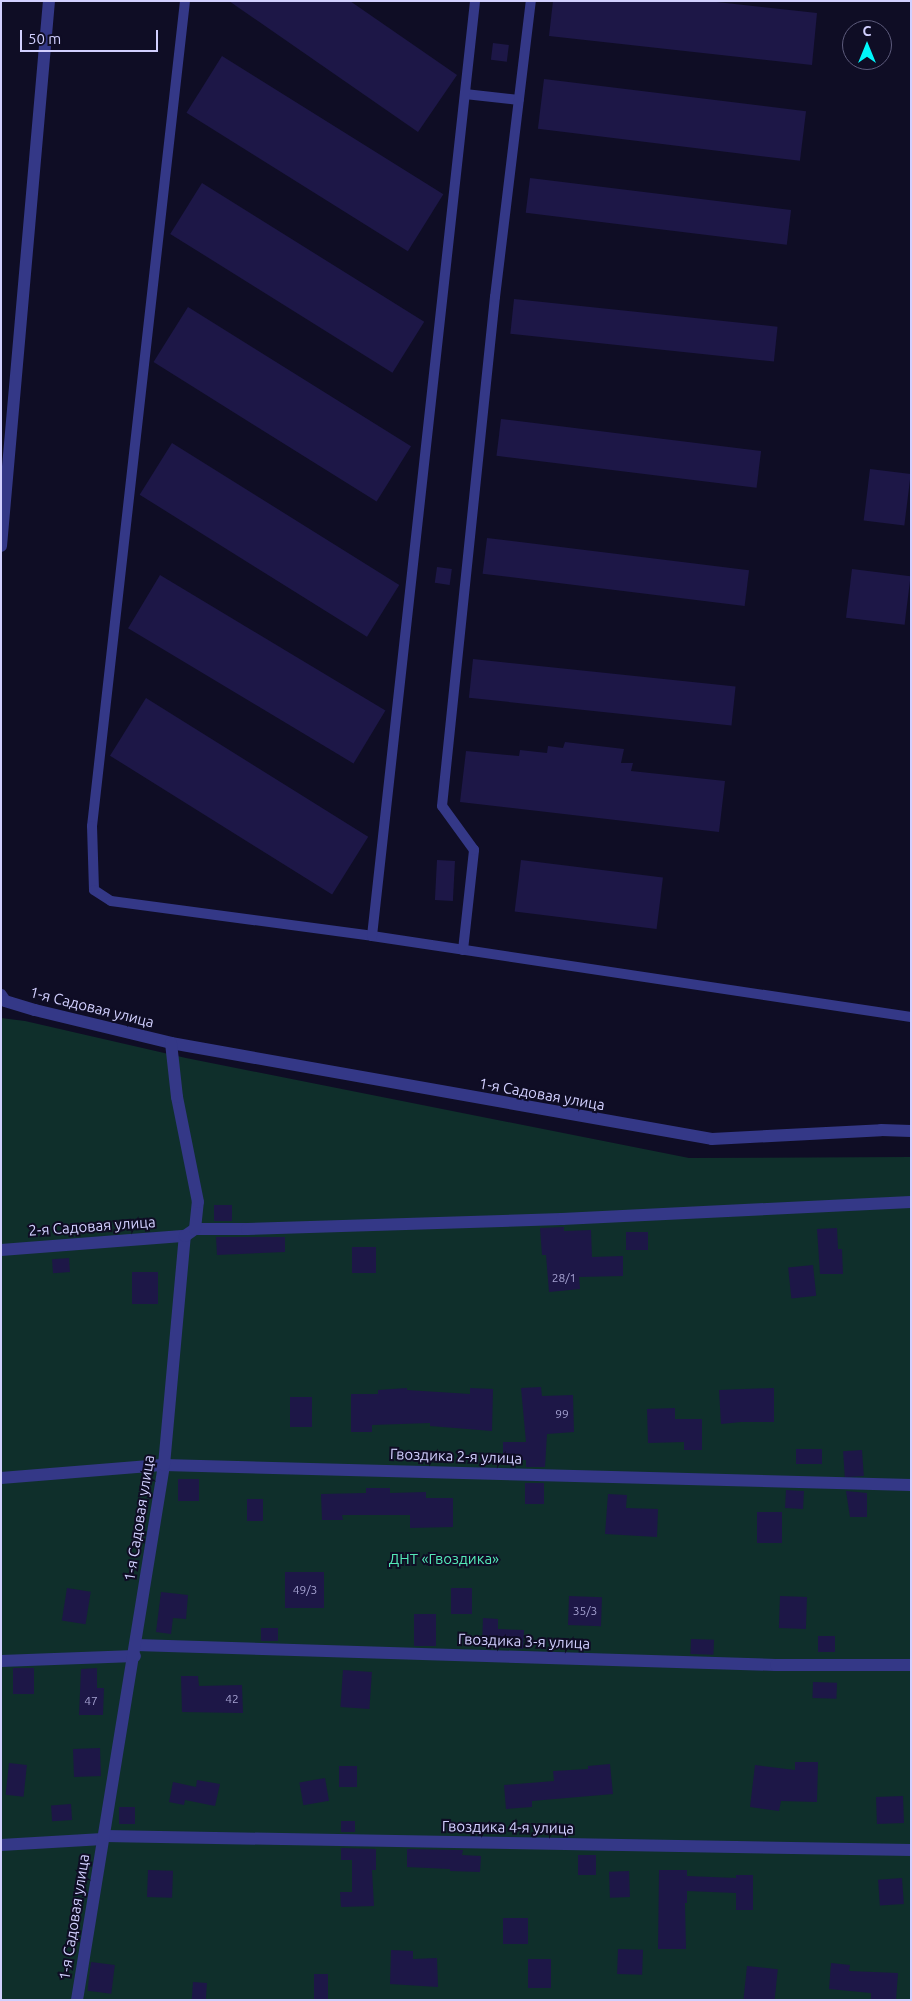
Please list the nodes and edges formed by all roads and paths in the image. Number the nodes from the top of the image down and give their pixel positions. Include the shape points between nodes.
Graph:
1 (49, 1) edge
2 (186, 1) edge
3 (475, 1) edge
4 (531, 1) edge
5 (464, 94) junction
6 (519, 100) junction
7 (1, 546) edge
8 (372, 936) junction
9 (463, 950) junction
10 (3, 998) edge
11 (911, 1017) edge
12 (171, 1043) junction
13 (911, 1131) edge
14 (911, 1202) edge
15 (190, 1232) junction
16 (1, 1250) edge
17 (164, 1465) junction
18 (1, 1478) edge
19 (911, 1485) edge
20 (135, 1650) junction
21 (1, 1661) edge
22 (911, 1665) edge
23 (104, 1838) junction
24 (1, 1845) edge
25 (911, 1850) edge
26 (77, 2000) edge

1 - 7 street
2 - 8 lane via 92,826 94,890 111,901
3 - 5 lane
4 - 6 lane
5 - 6 lane
5 - 8 lane
6 - 9 lane via 442,806 474,850
8 - 9 lane
9 - 11 lane
10 - 12 street, 1-я Садовая улица
12 - 13 street, 1-я Садовая улица via 712,1139
12 - 15 street, 1-я Садовая улица via 177,1097 198,1202
14 - 15 street, 2-я Садовая улица
15 - 16 street, 2-я Садовая улица
15 - 17 street, 1-я Садовая улица
17 - 18 street, Гвоздика 2-я улица
17 - 19 street, Гвоздика 2-я улица
17 - 20 street, 1-я Садовая улица
20 - 21 street, Гвоздика 3-я улица
20 - 22 street, Гвоздика 3-я улица
20 - 23 street, 1-я Садовая улица
23 - 24 street, Гвоздика 4-я улица
23 - 25 street, Гвоздика 4-я улица
23 - 26 street, 1-я Садовая улица

